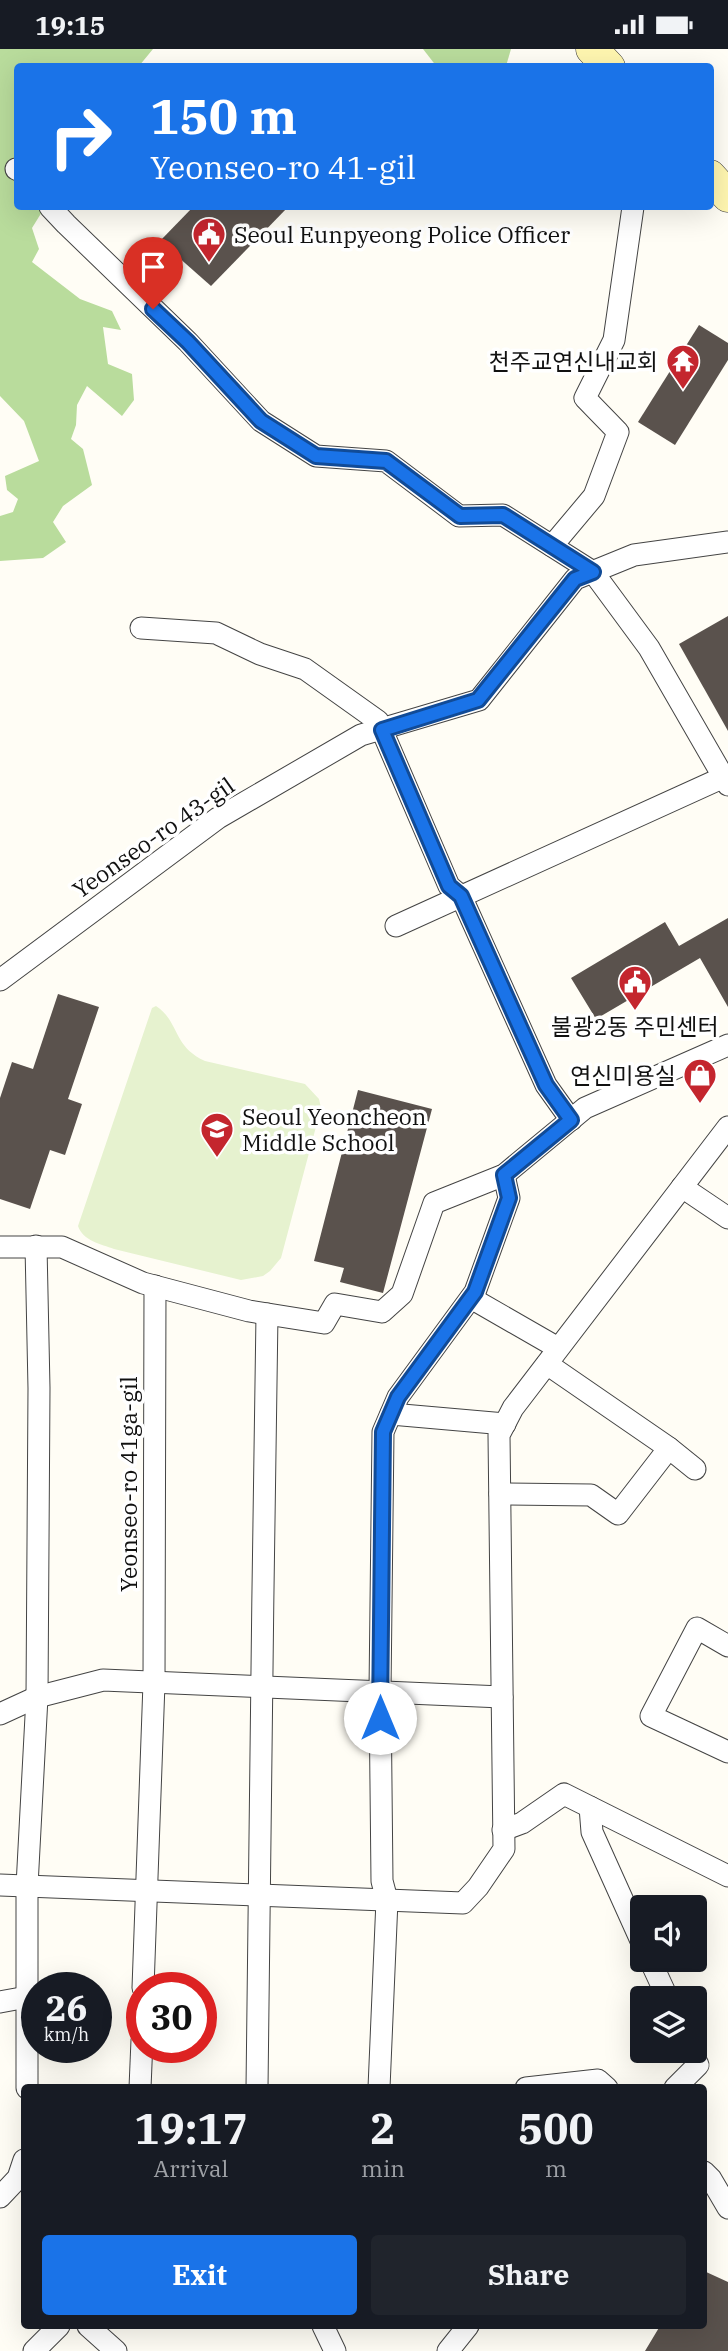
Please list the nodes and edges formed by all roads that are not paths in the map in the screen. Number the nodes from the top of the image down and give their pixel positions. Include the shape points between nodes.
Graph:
1 (592, 49) edge
2 (605, 63) edge
3 (714, 180) edge
4 (728, 195) edge
5 (53, 210) edge
6 (634, 210) edge
7 (728, 542) edge
8 (552, 546) junction
9 (593, 572) junction
10 (141, 628) dead end
11 (382, 730) junction
12 (726, 781) edge
13 (461, 896) junction
14 (396, 926) dead end
15 (0, 980) edge
16 (728, 1045) edge
17 (571, 1120) junction
18 (728, 1128) edge
19 (504, 1175) junction
20 (682, 1187) junction
21 (728, 1218) edge
22 (36, 1246) junction
23 (0, 1247) edge
24 (155, 1286) junction
25 (471, 1297) junction
26 (267, 1314) junction
27 (552, 1356) junction
28 (391, 1414) junction
29 (505, 1424) junction
30 (669, 1448) junction
31 (695, 1469) dead end
32 (500, 1494) junction
33 (728, 1646) edge
34 (153, 1683) junction
35 (263, 1687) junction
36 (380, 1691) junction
37 (37, 1697) junction
38 (502, 1697) junction
39 (0, 1714) edge
40 (728, 1752) edge
41 (590, 1807) junction
42 (503, 1830) junction
43 (728, 1876) edge
44 (0, 1885) edge
45 (27, 1886) junction
46 (146, 1891) junction
47 (258, 1896) junction
48 (387, 1901) junction
49 (630, 1916) edge
50 (27, 1972) edge
51 (143, 1972) edge
52 (21, 1998) edge
53 (0, 2002) edge
54 (27, 2063) edge
55 (141, 2063) edge
56 (697, 2063) edge
57 (27, 2084) edge
58 (140, 2084) edge
59 (257, 2084) edge
60 (379, 2084) edge
61 (562, 2084) edge
62 (602, 2084) edge
63 (679, 2084) edge
64 (21, 2172) edge
65 (707, 2175) edge
66 (0, 2197) edge
67 (728, 2208) edge
68 (56, 2329) edge
69 (91, 2329) edge
70 (324, 2329) edge
71 (466, 2329) edge
72 (34, 2351) edge
73 (116, 2351) edge
74 (334, 2351) edge
75 (448, 2351) edge

1 - 2 main road
3 - 4 main road
5 - 8 street via 261,421 316,456 386,461 460,516 503,515
6 - 8 street via 614,340 585,398 618,432 594,496
7 - 9 street, Yeonseo-ro 43-gil via 634,555
8 - 9 street
9 - 11 street, Yeonseo-ro 43-gil via 575,579 478,700
9 - 12 street via 649,648
10 - 11 street via 216,633 260,655 305,669 378,721
11 - 13 street via 449,886
11 - 15 street, Yeonseo-ro 43-gil via 361,735 218,818
12 - 13 street
13 - 14 street
13 - 17 street via 546,1085
16 - 17 street via 586,1108
17 - 19 street
18 - 20 street
19 - 25 street via 509,1198
19 - 26 street via 434,1203 402,1294 382,1312 335,1304 324,1322
20 - 21 street
20 - 27 street
22 - 23 street
22 - 24 street via 62,1247
22 - 37 street
24 - 26 street
24 - 34 street, Yeonseo-ro 41ga-gil
25 - 27 street
25 - 28 street via 398,1397
26 - 35 street
27 - 29 street
27 - 30 street
28 - 29 street
28 - 36 street via 383,1432
29 - 32 street via 499,1435
30 - 31 street
30 - 32 street via 618,1514 591,1495
32 - 38 street
33 - 40 street via 697,1628 651,1716
34 - 35 street
34 - 37 street via 103,1681
34 - 46 street, Yeonseo-ro 41ga-gil
35 - 36 street
35 - 47 street
36 - 38 street
36 - 48 street via 382,1881
37 - 39 street
37 - 45 street
38 - 42 street
41 - 42 street via 564,1794 522,1823
41 - 43 street
41 - 49 street via 592,1832
42 - 48 street via 504,1849 463,1903
44 - 45 street
45 - 46 street
45 - 50 street
46 - 47 street
46 - 51 street, Yeonseo-ro 41ga-gil
47 - 48 street
47 - 59 street
48 - 60 street
52 - 53 street
54 - 57 street
55 - 58 street
56 - 63 street
61 - 62 street via 598,2080
64 - 66 street
65 - 67 street
68 - 72 street
69 - 73 street
70 - 74 street
71 - 75 street

